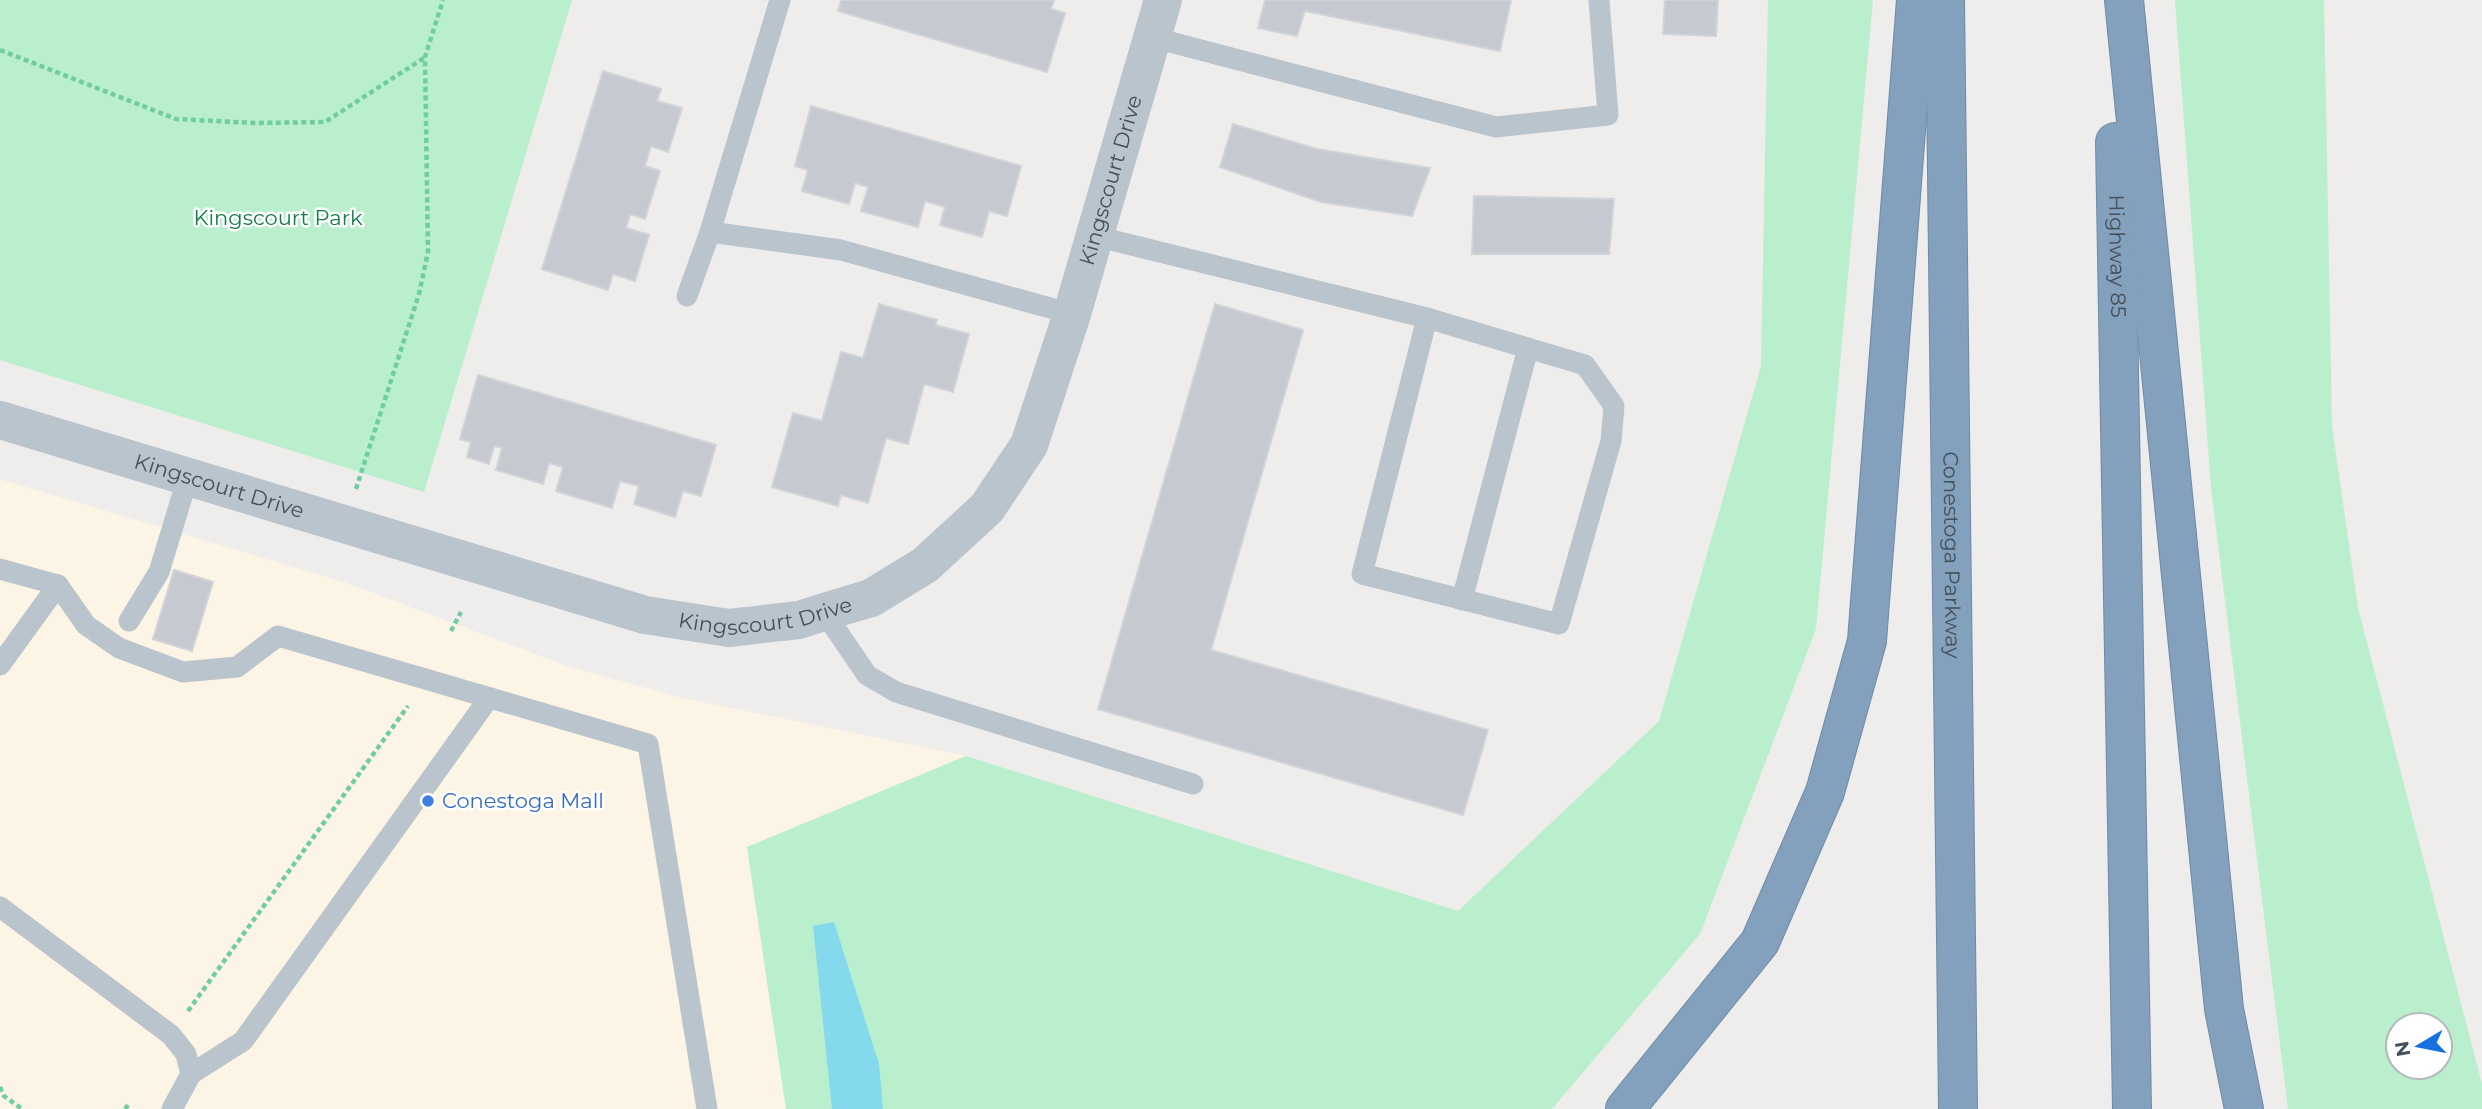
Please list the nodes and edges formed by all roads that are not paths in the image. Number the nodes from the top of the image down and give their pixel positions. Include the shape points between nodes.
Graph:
1 (780, 0) edge
2 (1163, 0) edge
3 (1599, 0) edge
4 (1916, 0) edge
5 (1945, 0) edge
6 (2112, 0) edge
7 (2124, 0) edge
8 (1151, 37) junction
9 (710, 232) junction
10 (1095, 236) junction
11 (687, 296) dead end
12 (1072, 314) junction
13 (1427, 318) junction
14 (1528, 348) junction
15 (0, 420) edge
16 (188, 477) junction
17 (0, 569) edge
18 (58, 585) junction
19 (1462, 600) junction
20 (824, 612) junction
21 (129, 621) dead end
22 (0, 665) edge
23 (489, 698) junction
24 (1193, 784) dead end
25 (0, 906) edge
26 (191, 1074) junction
27 (172, 1109) edge
28 (707, 1109) edge
29 (1625, 1109) edge
30 (1958, 1109) edge
31 (2132, 1109) edge
32 (2244, 1109) edge

1 - 9 lane
2 - 8 street, Kingscourt Drive
3 - 8 lane via 1608,115 1496,127
4 - 29 highway via 1867,641 1825,792 1760,942
5 - 30 highway, Conestoga Parkway
6 - 31 highway, Highway 85
7 - 32 highway via 2224,1009
8 - 10 street, Kingscourt Drive
9 - 11 lane
9 - 12 lane via 841,250
10 - 12 street, Kingscourt Drive
10 - 13 lane
12 - 20 street, Kingscourt Drive via 1029,444 987,508 925,565 871,597
13 - 14 lane
13 - 19 lane via 1362,574
14 - 19 lane
14 - 19 lane via 1586,365 1614,406 1611,441 1559,624
15 - 16 street, Kingscourt Drive
16 - 20 street, Kingscourt Drive via 645,615 729,628 799,620
16 - 21 lane via 159,572
17 - 18 lane
18 - 22 lane
18 - 23 lane via 86,625 119,648 183,672 237,667 278,636
20 - 24 lane via 867,675 896,692
23 - 26 lane via 243,1041
23 - 28 lane via 648,744
25 - 26 lane via 171,1035 186,1054
26 - 27 lane

